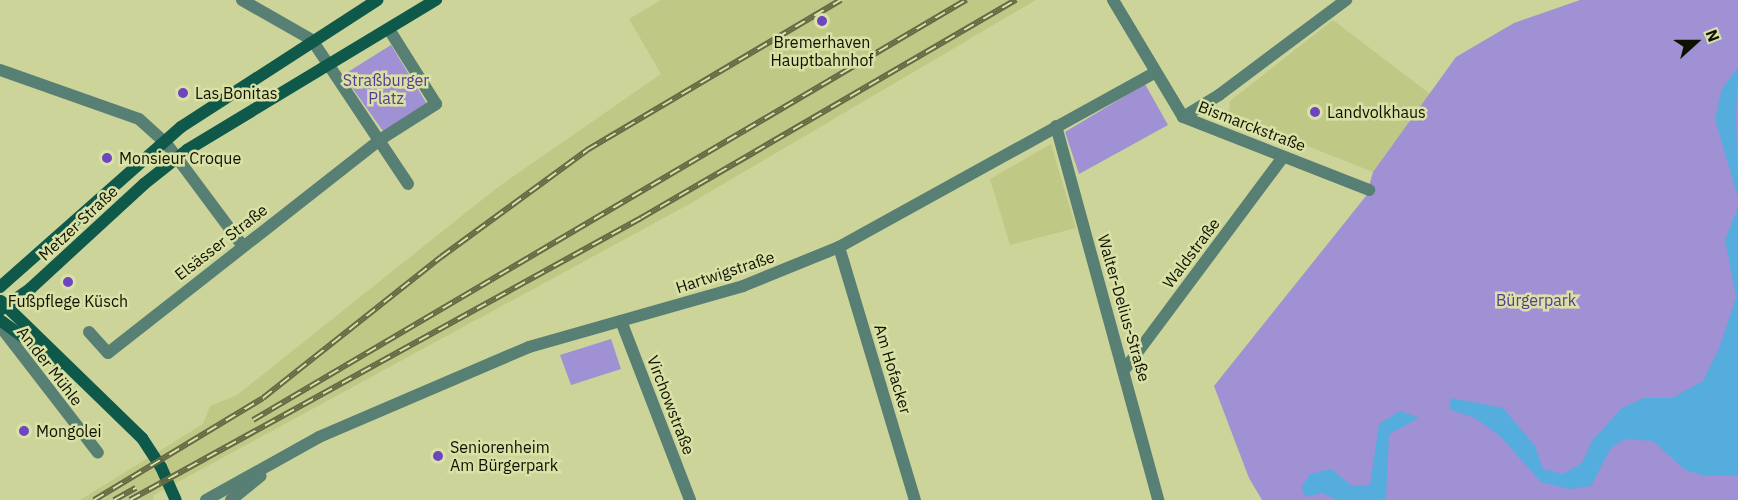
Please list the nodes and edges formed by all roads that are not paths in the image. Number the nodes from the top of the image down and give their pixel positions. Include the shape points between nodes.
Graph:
1 (242, 0) edge
2 (377, 0) edge
3 (436, 0) edge
4 (1113, 0) edge
5 (1346, 0) edge
6 (390, 31) junction
7 (312, 40) junction
8 (327, 67) junction
9 (0, 70) edge
10 (1154, 72) junction
11 (1183, 117) junction
12 (1056, 126) junction
13 (378, 141) junction
14 (166, 143) junction
15 (1283, 157) junction
16 (177, 158) junction
17 (408, 183) dead end
18 (1369, 190) dead end
19 (242, 245) junction
20 (839, 247) junction
21 (0, 287) edge
22 (2, 305) edge
23 (0, 320) edge
24 (621, 321) junction
25 (0, 326) edge
26 (89, 332) dead end
27 (1125, 369) junction
28 (90, 386) junction
29 (98, 453) dead end
30 (285, 456) junction
31 (176, 500) edge
32 (206, 500) edge
33 (231, 500) edge
34 (690, 500) edge
35 (915, 500) edge
36 (1158, 500) edge

1 - 7 street
2 - 7 main road, Metzer Straße
3 - 6 main road, Metzer Straße
4 - 10 street, Bismarckstraße
5 - 11 street via 1219,95
6 - 8 main road, Metzer Straße
6 - 13 street via 436,104
7 - 8 street
7 - 14 main road, Metzer Straße via 181,127
8 - 13 street
8 - 16 main road, Metzer Straße
9 - 14 street via 139,119
10 - 11 street, Bismarckstraße
10 - 12 street, Hartwigstraße
11 - 15 street, Bismarckstraße
12 - 20 street, Hartwigstraße
12 - 27 street, Walter-Delius-Straße
13 - 17 street
13 - 19 street, Elsässer Straße
14 - 16 street
14 - 21 main road, Metzer Straße
15 - 18 street, Bismarckstraße
15 - 27 street, Waldstraße
16 - 19 street
16 - 22 main road, Metzer Straße via 31,288
19 - 26 street, Elsässer Straße via 108,353
20 - 24 street, Hartwigstraße via 743,286
20 - 35 street, Am Hofacker
22 - 28 main road, An der Mühle
23 - 28 main road, An der Mühle
24 - 30 street, Hartwigstraße via 529,347 320,437
24 - 34 street, Virchowstraße
25 - 29 street, An der Mühle
27 - 36 street, Walter-Delius-Straße
28 - 31 main road, An der Mühle via 142,438
30 - 32 street, Hartwigstraße
30 - 33 street, Hartwigstraße

